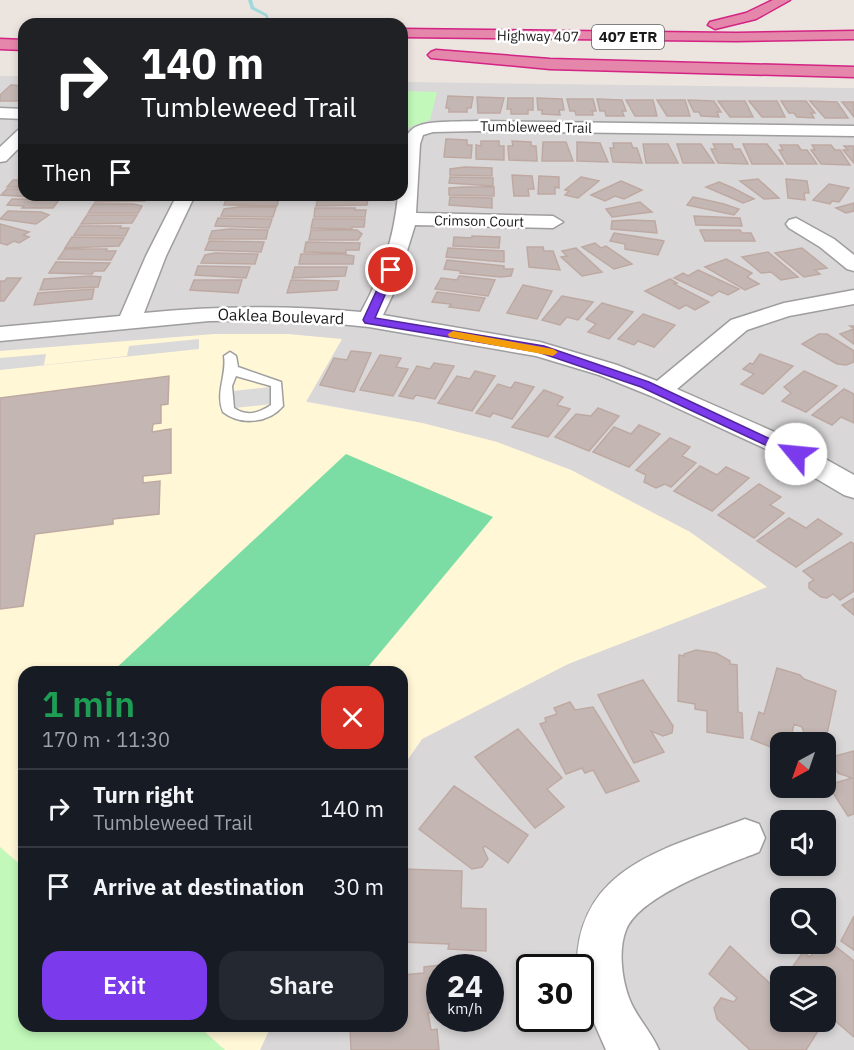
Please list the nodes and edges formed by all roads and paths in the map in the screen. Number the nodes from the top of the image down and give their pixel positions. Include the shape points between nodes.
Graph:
1 (783, 0) edge
2 (408, 31) edge
3 (408, 31) edge
4 (854, 35) edge
5 (0, 44) edge
6 (18, 45) edge
7 (821, 55) dead end
8 (854, 72) edge
9 (0, 113) edge
10 (18, 114) edge
11 (854, 131) edge
12 (18, 140) edge
13 (0, 157) edge
14 (408, 182) edge
15 (183, 201) edge
16 (406, 201) edge
17 (405, 219) junction
18 (553, 222) dead end
19 (796, 224) dead end
20 (854, 265) edge
21 (854, 297) edge
22 (130, 320) junction
23 (369, 320) junction
24 (0, 334) edge
25 (231, 362) joint
26 (660, 391) junction
27 (854, 488) edge
28 (745, 838) dead end
29 (635, 1050) edge

1 - 2 highway via 751,16 673,28
3 - 4 highway, Highway 407 / 407 ETR via 712,37
5 - 6 highway
7 - 8 highway, Highway 407 / 407 ETR via 430,55 550,64
9 - 10 street
11 - 14 street, Tumbleweed Trail via 431,127 416,132 411,144
12 - 13 street
15 - 22 street
16 - 17 street, Tumbleweed Trail
17 - 18 street, Crimson Court
17 - 23 street, Tumbleweed Trail via 405,231 388,280
19 - 20 street
21 - 26 street via 784,310 739,325
22 - 23 street, Oaklea Boulevard via 239,312
22 - 24 street, Oaklea Boulevard
23 - 26 street, Oaklea Boulevard via 540,349
25 - 25 lane via 226,386 228,409 232,413 256,417 277,406 276,386 272,382 249,378
26 - 27 street, Oaklea Boulevard via 776,443
28 - 29 street via 649,879 615,907 604,927 599,952 601,984 619,1032

